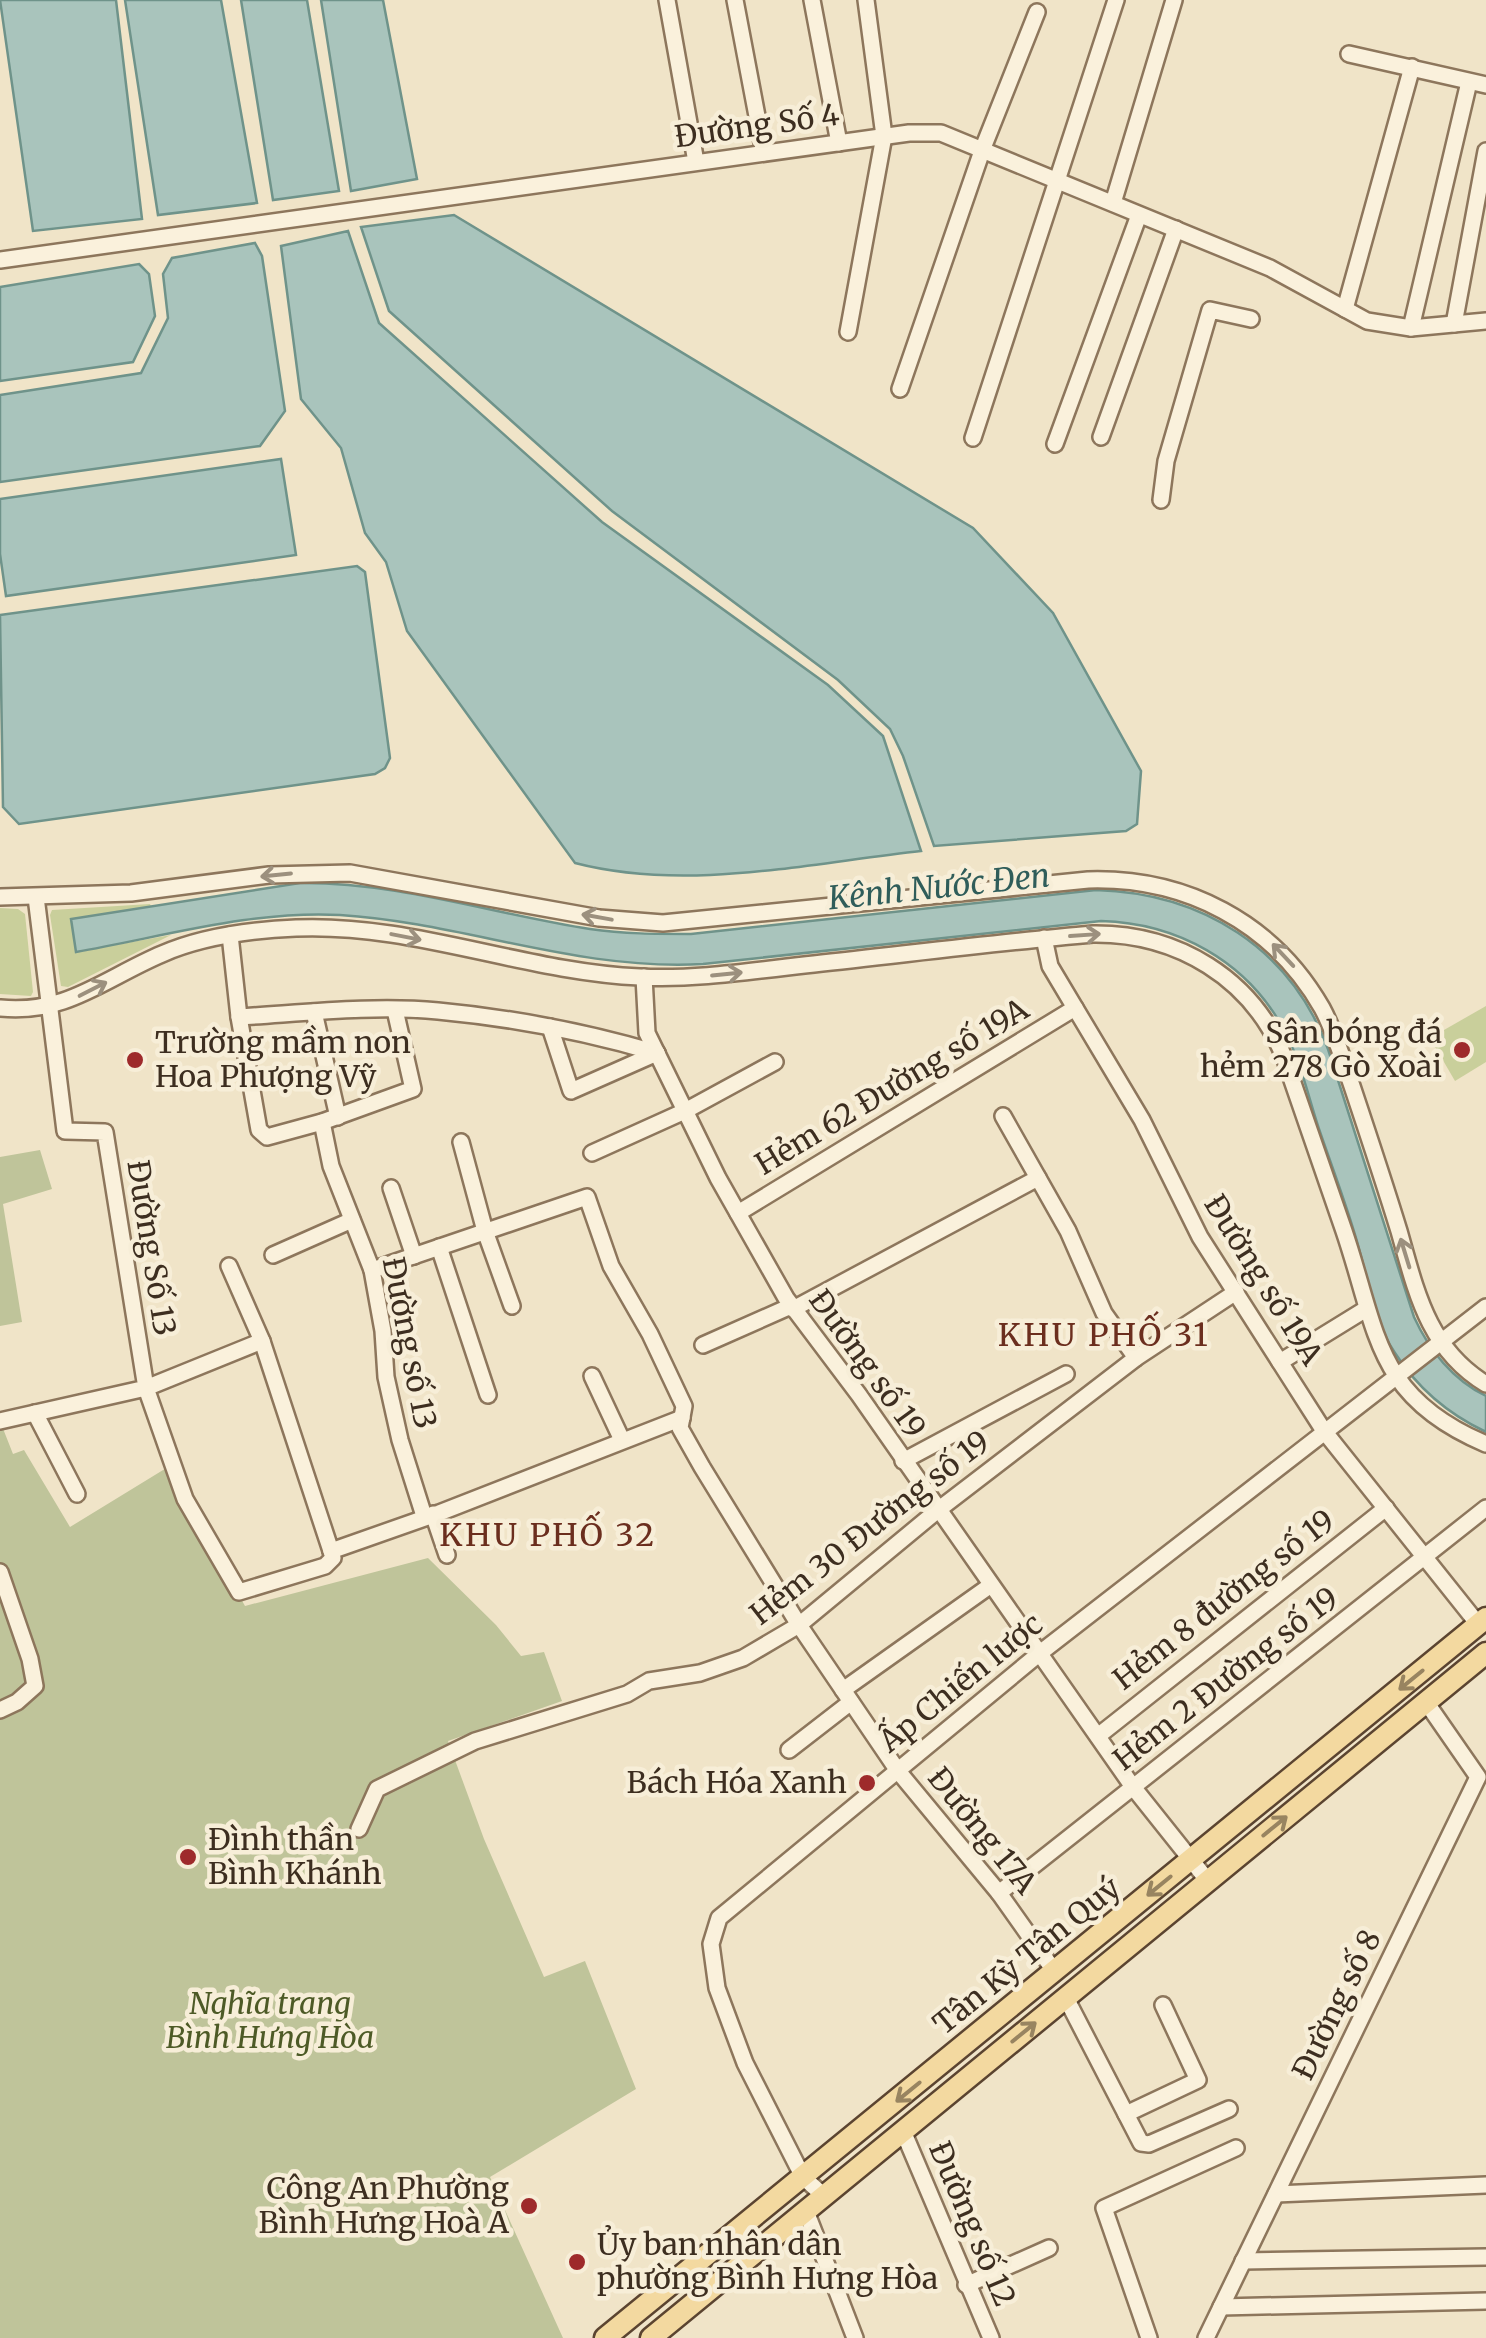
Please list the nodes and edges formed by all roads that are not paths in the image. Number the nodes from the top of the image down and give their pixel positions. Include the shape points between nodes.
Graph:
1 (668, 0) edge
2 (734, 0) edge
3 (812, 0) edge
4 (866, 0) edge
5 (1116, 0) edge
6 (1174, 0) edge
7 (1037, 12) dead end
8 (1349, 54) dead end
9 (1412, 67) junction
10 (1478, 83) edge
11 (884, 136) junction
12 (839, 142) junction
13 (983, 148) junction
14 (1486, 151) edge
15 (764, 153) junction
16 (696, 162) junction
17 (1056, 180) junction
18 (1113, 202) junction
19 (1139, 214) junction
20 (1176, 230) junction
21 (0, 260) edge
22 (1345, 309) junction
23 (1251, 319) dead end
24 (1486, 321) edge
25 (1454, 324) junction
26 (1411, 328) junction
27 (848, 332) dead end
28 (900, 389) dead end
29 (1101, 437) dead end
30 (973, 438) dead end
31 (1055, 444) dead end
32 (1161, 500) dead end
33 (36, 897) junction
34 (0, 898) edge
35 (230, 935) junction
36 (1044, 938) junction
37 (644, 977) junction
38 (48, 1007) junction
39 (0, 1008) edge
40 (1075, 1008) junction
41 (395, 1010) junction
42 (314, 1012) junction
43 (239, 1016) junction
44 (550, 1027) junction
45 (657, 1053) junction
46 (774, 1062) dead end
47 (685, 1111) junction
48 (338, 1116) junction
49 (1003, 1116) dead end
50 (322, 1122) junction
51 (462, 1142) dead end
52 (592, 1153) dead end
53 (1038, 1178) junction
54 (391, 1188) dead end
55 (738, 1214) junction
56 (352, 1220) junction
57 (485, 1231) junction
58 (439, 1247) junction
59 (272, 1255) dead end
60 (414, 1256) junction
61 (229, 1266) dead end
62 (372, 1270) junction
63 (1236, 1292) junction
64 (512, 1306) dead end
65 (1486, 1307) edge
66 (792, 1308) junction
67 (1366, 1309) junction
68 (262, 1342) junction
69 (704, 1345) dead end
70 (1437, 1346) junction
71 (1136, 1358) junction
72 (1280, 1362) junction
73 (1066, 1374) dead end
74 (1401, 1374) junction
75 (592, 1376) dead end
76 (1486, 1384) edge
77 (146, 1388) junction
78 (488, 1394) dead end
79 (36, 1413) junction
80 (682, 1418) junction
81 (0, 1420) edge
82 (1324, 1430) junction
83 (622, 1440) junction
84 (1486, 1444) edge
85 (903, 1462) junction
86 (77, 1494) dead end
87 (1386, 1508) junction
88 (1486, 1508) edge
89 (938, 1510) junction
90 (428, 1515) junction
91 (331, 1551) junction
92 (447, 1555) dead end
93 (1425, 1556) junction
94 (0, 1572) edge
95 (992, 1585) junction
96 (1482, 1621) edge
97 (799, 1625) junction
98 (1040, 1652) junction
99 (1486, 1653) edge
100 (847, 1696) junction
101 (1426, 1702) junction
102 (0, 1710) edge
103 (1098, 1736) junction
104 (789, 1750) dead end
105 (898, 1770) junction
106 (1482, 1780) edge
107 (1133, 1787) junction
108 (360, 1829) dead end
109 (1190, 1860) junction
110 (1208, 1881) junction
111 (999, 1892) junction
112 (1055, 1972) junction
113 (1066, 1998) junction
114 (1163, 2005) dead end
115 (1229, 2110) dead end
116 (1126, 2114) junction
117 (903, 2132) junction
118 (1236, 2148) dead end
119 (803, 2178) junction
120 (1486, 2186) edge
121 (1276, 2194) junction
122 (824, 2196) junction
123 (806, 2211) junction
124 (1050, 2248) dead end
125 (1486, 2257) edge
126 (1243, 2262) junction
127 (966, 2284) junction
128 (1486, 2301) edge
129 (1220, 2307) junction
130 (604, 2338) edge
131 (651, 2338) edge
132 (855, 2338) edge
133 (990, 2338) edge
134 (1150, 2338) edge
135 (1206, 2338) edge

1 - 16 street
2 - 15 street
3 - 12 street
4 - 11 street
5 - 17 street
6 - 18 street
7 - 13 street
8 - 9 street
9 - 10 street
9 - 22 street
10 - 26 street
11 - 12 street, Đường Số 4
11 - 13 street, Đường Số 4 via 941,134
11 - 27 street
12 - 15 street, Đường Số 4
13 - 17 street, Đường Số 4
13 - 28 street
14 - 25 street
15 - 16 street, Đường Số 4
16 - 21 street, Đường Số 4
17 - 18 street, Đường Số 4
17 - 30 street
18 - 19 street, Đường Số 4
19 - 20 street, Đường Số 4
19 - 31 street
20 - 22 street, Đường Số 4 via 1270,268
20 - 29 street
22 - 26 street, Đường Số 4 via 1368,321
23 - 32 street via 1210,310
24 - 25 street, Đường Số 4
25 - 26 street, Đường Số 4
33 - 34 street
33 - 38 street
70 -> 33 street via 1320,1004 1261,934 1178,890 1088,880 662,923 599,918 350,873
35 -> 37 street via 360,929 582,972
38 -> 35 street via 162,954
35 - 43 street
37 -> 36 street via 709,976
36 - 40 street, Đường số 19A via 1050,966
36 -> 67 street via 1109,934 1166,944 1214,968 1250,1000 1284,1056
37 - 45 street, Đường số 19 via 646,1033
38 - 39 street
38 - 77 street, Đường Số 13 via 65,1132 105,1132
40 - 55 street, Hẻm 62 Đường số 19A
40 - 63 street, Đường số 19A
41 - 42 street
41 - 44 street
41 - 48 street via 413,1089
42 - 43 street
42 - 48 street
43 - 50 street via 259,1130 267,1137
44 - 45 street
44 - 45 street via 571,1092
45 - 47 street, Đường số 19
46 - 47 street
47 - 52 street
47 - 55 street, Đường số 19
48 - 50 street
49 - 53 street
50 - 56 street, Đường số 13
51 - 57 street
53 - 66 street
53 - 71 street via 1104,1314
54 - 60 street
55 - 66 street, Đường số 19
56 - 59 street
56 - 62 street, Đường số 13
57 - 58 street
57 - 64 street
57 - 80 street, Đường 17A via 587,1197 611,1266 684,1406
58 - 60 street
58 - 78 street
60 - 62 street
61 - 68 street
62 - 90 street, Đường số 13 via 400,1440
63 - 71 street, Hẻm 30 Đường số 19
63 - 72 street, Đường số 19A
65 - 70 street, Ấp Chiến lược
66 - 69 street
66 - 85 street, Đường số 19
67 - 72 street
67 - 74 street via 1377,1342
68 - 77 street
68 - 91 street
70 - 74 street, Ấp Chiến lược
70 - 76 street
71 - 89 street, Hẻm 30 Đường số 19
72 - 82 street, Đường số 19A
73 - 85 street
74 - 82 street, Ấp Chiến lược
74 - 84 street via 1440,1420
75 - 83 street
77 - 79 street
77 - 91 street via 186,1499 239,1592 325,1566
79 - 81 street
79 - 86 street
80 - 83 street
80 - 97 street, Đường 17A via 680,1428 702,1467
82 - 87 street, Đường số 19A
82 - 98 street, Ấp Chiến lược
83 - 90 street
85 - 89 street, Đường số 19
87 - 93 street, Đường số 19A
87 - 103 street, Hẻm 8 đường số 19
88 - 93 street, Hẻm 2 Đường số 19
89 - 95 street, Đường số 19
89 - 97 street, Hẻm 30 Đường số 19
90 - 91 street
90 - 92 street, Đường số 13
93 - 96 street, Đường số 19A
93 - 107 street, Hẻm 2 Đường số 19
94 - 102 street via 35,1686
95 - 98 street, Đường số 19
95 - 100 street
96 -> 109 main road, Tân Kỳ Tân Quý
97 - 100 street, Đường 17A
97 - 108 street, Hẻm 30 Đường số 19 via 744,1658 649,1680 628,1694 475,1741 377,1789
98 - 103 street, Đường số 19
98 - 105 street, Ấp Chiến lược
99 - 101 main road, Tân Kỳ Tân Quý
100 - 104 street
100 - 105 street, Đường 17A
101 - 106 street, Đường số 8
110 -> 101 main road, Tân Kỳ Tân Quý
103 - 107 street, Đường số 19
105 - 111 street, Đường 17A
105 - 119 street, Ấp Chiến lược via 719,1918 710,1944 717,1988 745,2062
106 - 121 street, Đường số 8
107 - 109 street, Đường số 19
107 - 111 street, Hẻm 2 Đường số 19
109 - 110 street, Đường số 19
109 -> 112 main road, Tân Kỳ Tân Quý
110 - 113 main road, Tân Kỳ Tân Quý
111 - 112 street, Đường 17A
112 -> 119 main road, Tân Kỳ Tân Quý
113 - 116 street
117 -> 113 main road, Tân Kỳ Tân Quý
114 - 116 street via 1198,2080
115 - 116 street via 1144,2145
117 - 122 main road, Tân Kỳ Tân Quý
117 - 127 street, Đường số 12
118 - 134 street via 1104,2208
119 - 122 street, Ấp Chiến lược
119 - 130 main road, Tân Kỳ Tân Quý
120 - 121 street
121 - 126 street, Đường số 8
122 - 123 main road, Tân Kỳ Tân Quý
123 - 131 main road, Tân Kỳ Tân Quý
123 - 132 street
124 - 127 street
125 - 126 street
126 - 129 street, Đường số 8
127 - 133 street, Đường số 12
128 - 129 street
129 - 135 street, Đường số 8

